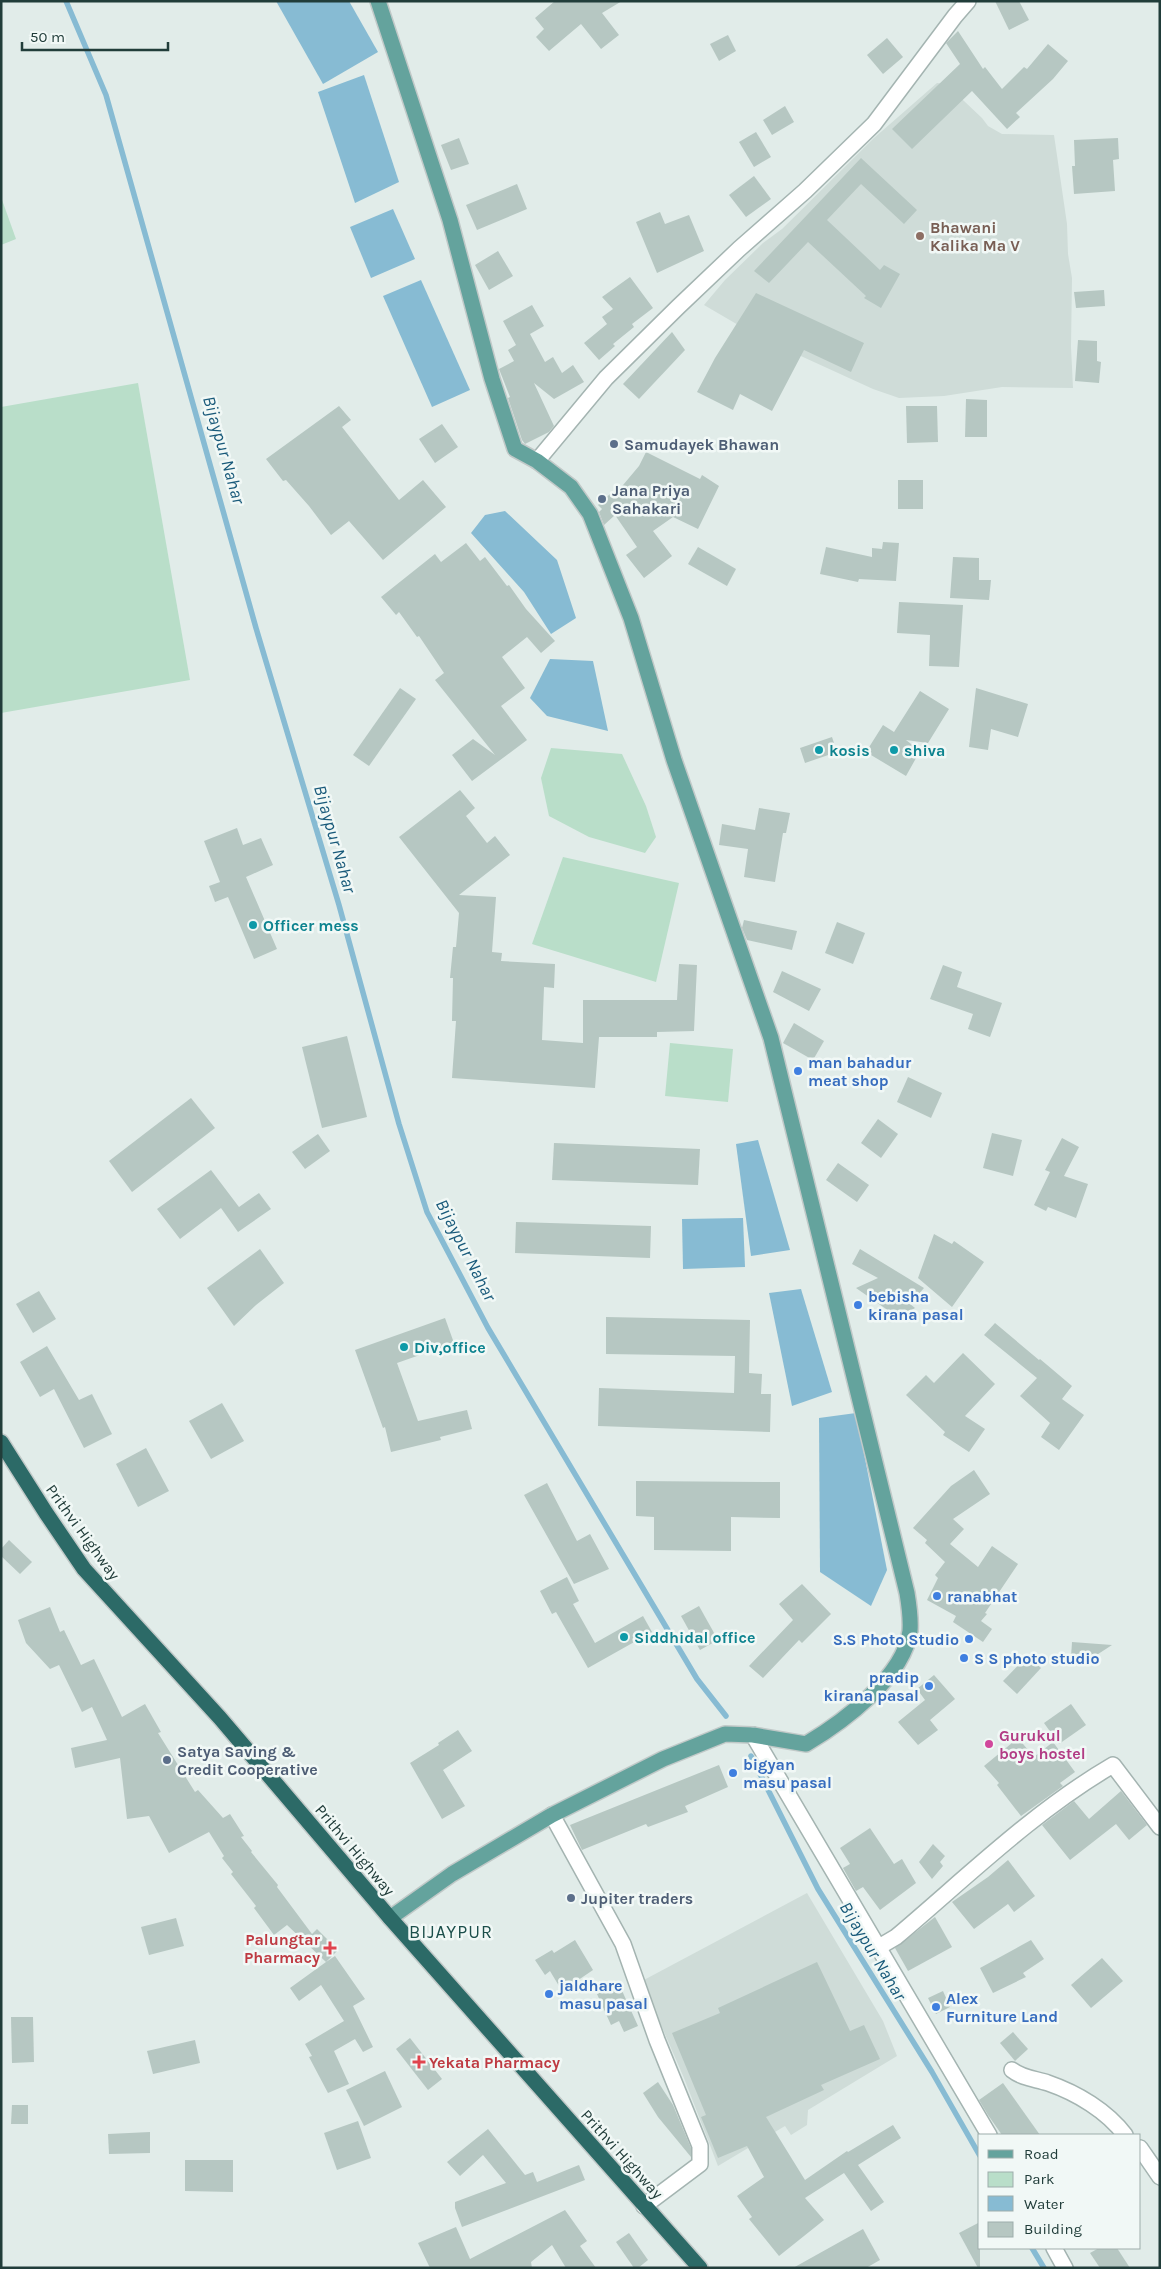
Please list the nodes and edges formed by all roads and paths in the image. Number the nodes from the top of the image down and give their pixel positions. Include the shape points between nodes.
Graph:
1 (378, 1) edge
2 (968, 1) edge
3 (537, 461) junction
4 (1, 1442) edge
5 (753, 1735) junction
6 (552, 1815) junction
7 (1160, 1827) edge
8 (390, 1918) junction
9 (879, 1946) junction
10 (1012, 2070) dead end
11 (988, 2134) edge
12 (1124, 2134) edge
13 (1141, 2149) edge
14 (1160, 2177) edge
15 (644, 2206) junction
16 (1055, 2249) edge
17 (700, 2268) edge
18 (1065, 2268) edge

1 - 3 main road via 450,220 514,449
2 - 3 street via 874,124 606,378
3 - 5 main road via 571,487 590,514 605,548 631,618 674,760 771,1038 907,1593 910,1632 898,1661 879,1685 837,1725 806,1744
4 - 8 highway, Prithvi Highway via 84,1569 220,1718
5 - 6 main road via 725,1734 663,1759
5 - 9 street
6 - 8 main road via 452,1874
6 - 15 street via 623,1944 700,2146 700,2164
7 - 9 street via 1113,1765 1024,1828 896,1937
8 - 15 highway, Prithvi Highway
9 - 11 street
10 - 12 street via 1022,2077 1058,2086 1095,2106
13 - 14 street
15 - 17 highway, Prithvi Highway
16 - 18 street

